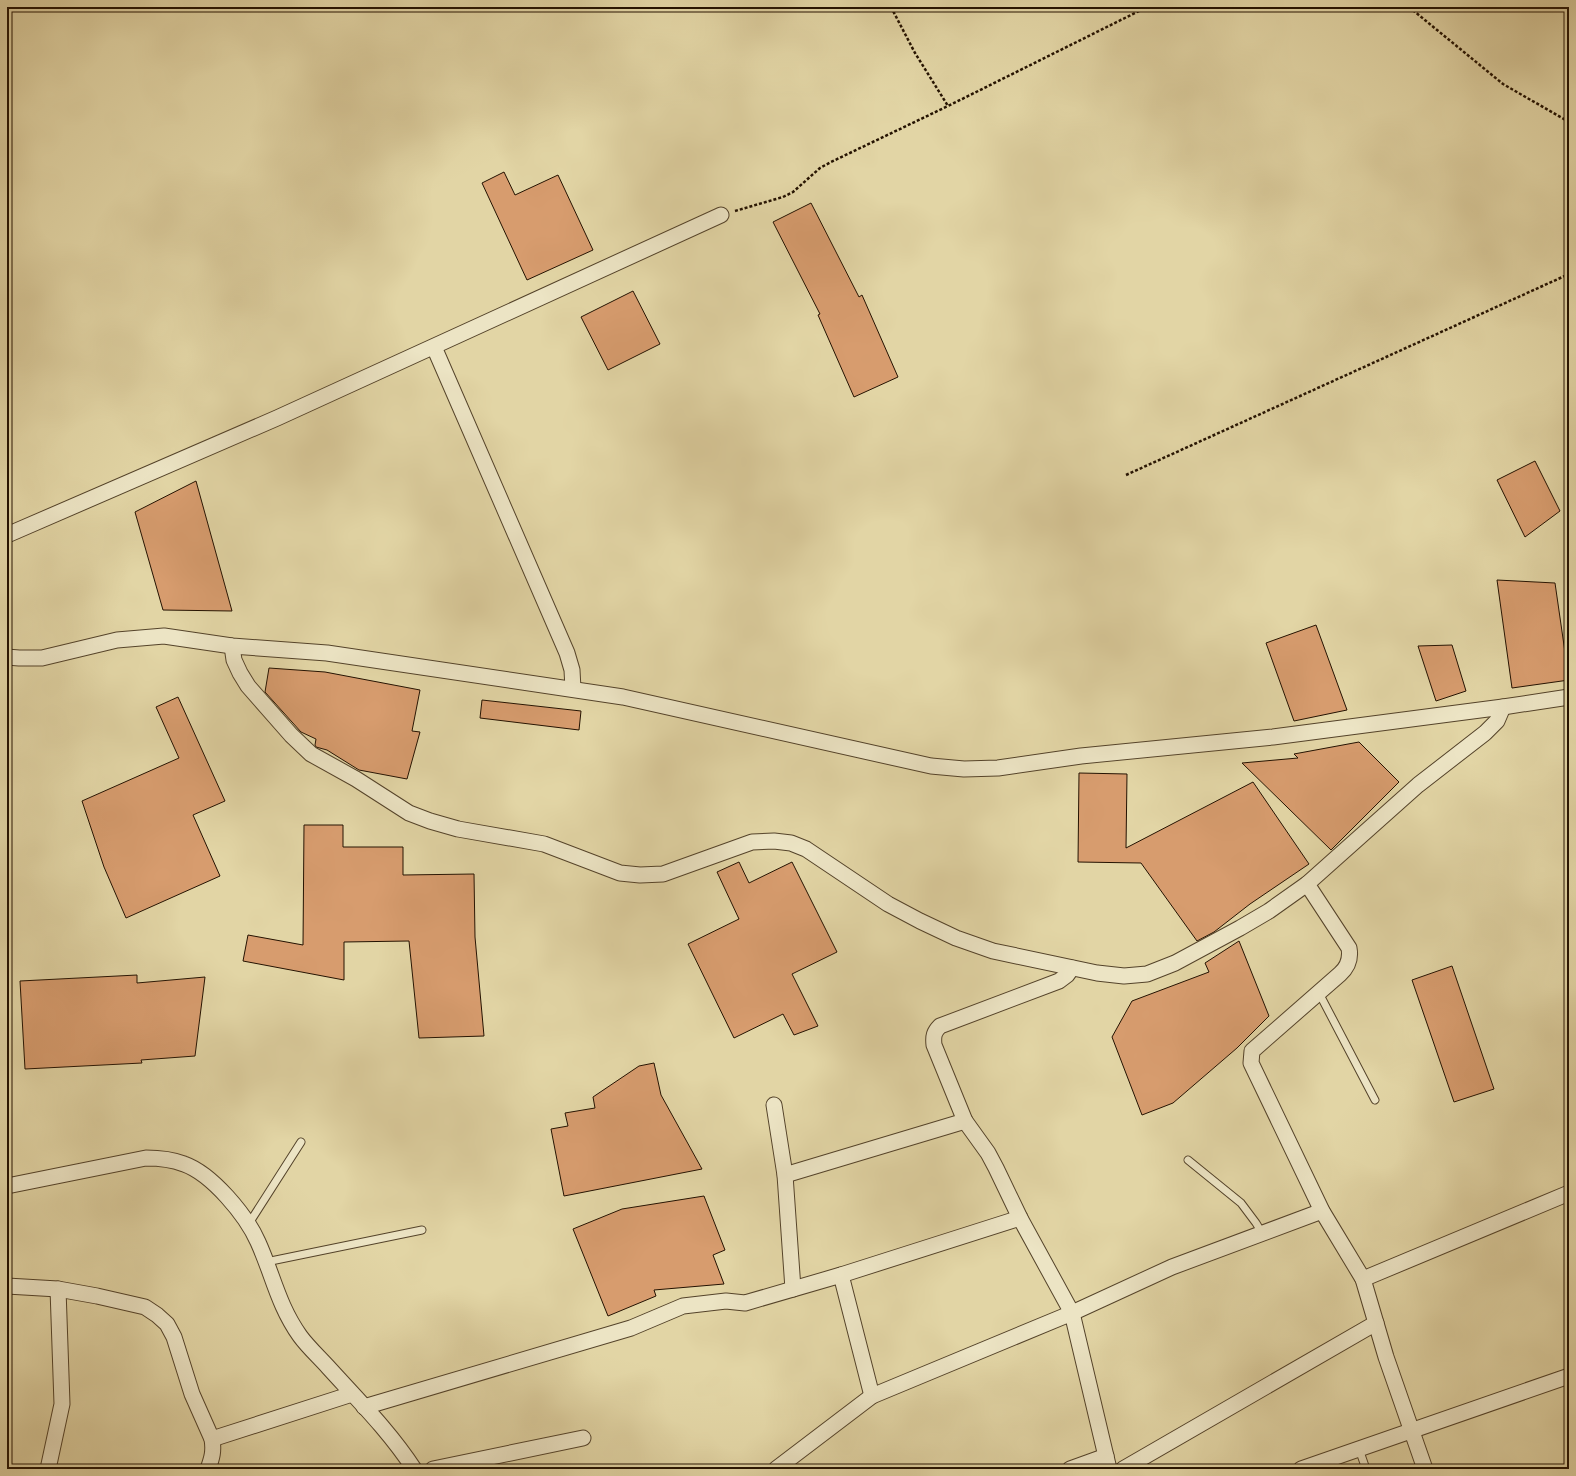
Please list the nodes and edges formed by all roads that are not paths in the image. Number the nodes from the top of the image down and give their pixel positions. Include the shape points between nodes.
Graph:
1 (721, 215) road end
2 (434, 347) junction
3 (7, 535) edge
4 (232, 646) junction
5 (7, 656) edge
6 (573, 689) junction
7 (1569, 697) edge
8 (1503, 707) junction
9 (1307, 884) junction
10 (1072, 968) junction
11 (1319, 993) junction
12 (1375, 1100) dead end
13 (774, 1105) dead end
14 (965, 1121) junction
15 (301, 1142) dead end
16 (1188, 1160) dead end
17 (785, 1175) junction
18 (7, 1186) edge
19 (1569, 1193) edge
20 (1322, 1211) junction
21 (1020, 1218) junction
22 (248, 1225) junction
23 (422, 1230) dead end
24 (1262, 1233) junction
25 (266, 1262) junction
26 (841, 1275) junction
27 (1363, 1279) junction
28 (7, 1286) edge
29 (58, 1289) junction
30 (794, 1289) junction
31 (1072, 1313) junction
32 (1376, 1323) junction
33 (1569, 1376) edge
34 (352, 1394) junction
35 (872, 1396) junction
36 (364, 1407) junction
37 (1412, 1431) junction
38 (583, 1438) dead end
39 (212, 1439) junction
40 (1359, 1449) junction
41 (1108, 1462) edge
42 (48, 1469) edge
43 (208, 1469) edge
44 (414, 1469) edge
45 (433, 1469) edge
46 (776, 1469) edge
47 (1070, 1469) edge
48 (1123, 1469) edge
49 (1301, 1469) edge
50 (1366, 1469) edge
51 (1425, 1469) edge

1 - 2 street
2 - 3 street
2 - 6 street via 567,653 572,670
4 - 5 street via 164,636 117,640 42,658
4 - 6 street via 327,653
4 - 10 street via 237,667 248,686 291,735 312,754 409,813 458,829 544,844 620,872 640,875 663,874 752,842 774,840 791,843 806,849 888,904 956,938 993,950
6 - 8 street via 630,698 931,766 964,769 998,768 1080,756 1273,737
7 - 8 street
8 - 9 street via 1497,721 1485,733 1418,786
9 - 10 street via 1240,928 1175,963 1147,974 1124,976
9 - 11 street via 1350,948 1349,960 1344,970
10 - 14 street via 1059,981 940,1026 936,1030 934,1044
11 - 12 lane
11 - 20 street via 1252,1051 1250,1057 1252,1067
13 - 17 street
14 - 17 street
14 - 21 street via 994,1163
15 - 22 lane
16 - 24 lane via 1241,1203
17 - 30 street
18 - 22 street via 146,1158 166,1158 198,1171 233,1204
19 - 27 street
20 - 24 street
20 - 27 street
21 - 26 street
21 - 31 street
22 - 25 street
23 - 25 lane
24 - 31 street via 1172,1267
25 - 34 street via 282,1308 291,1323 301,1338
26 - 30 street
26 - 35 street
27 - 32 street
28 - 29 street
29 - 39 street via 145,1307 167,1324 174,1337 192,1394
29 - 42 street via 62,1404
30 - 36 street via 745,1303 726,1301 682,1306 631,1328
31 - 35 street
31 - 41 street
32 - 37 street
32 - 48 street
33 - 37 street
34 - 36 street
34 - 39 street
35 - 46 street
36 - 44 street via 397,1443
37 - 40 street
37 - 51 street
38 - 45 street
39 - 43 street via 212,1456
40 - 49 street
40 - 50 lane
41 - 47 street

